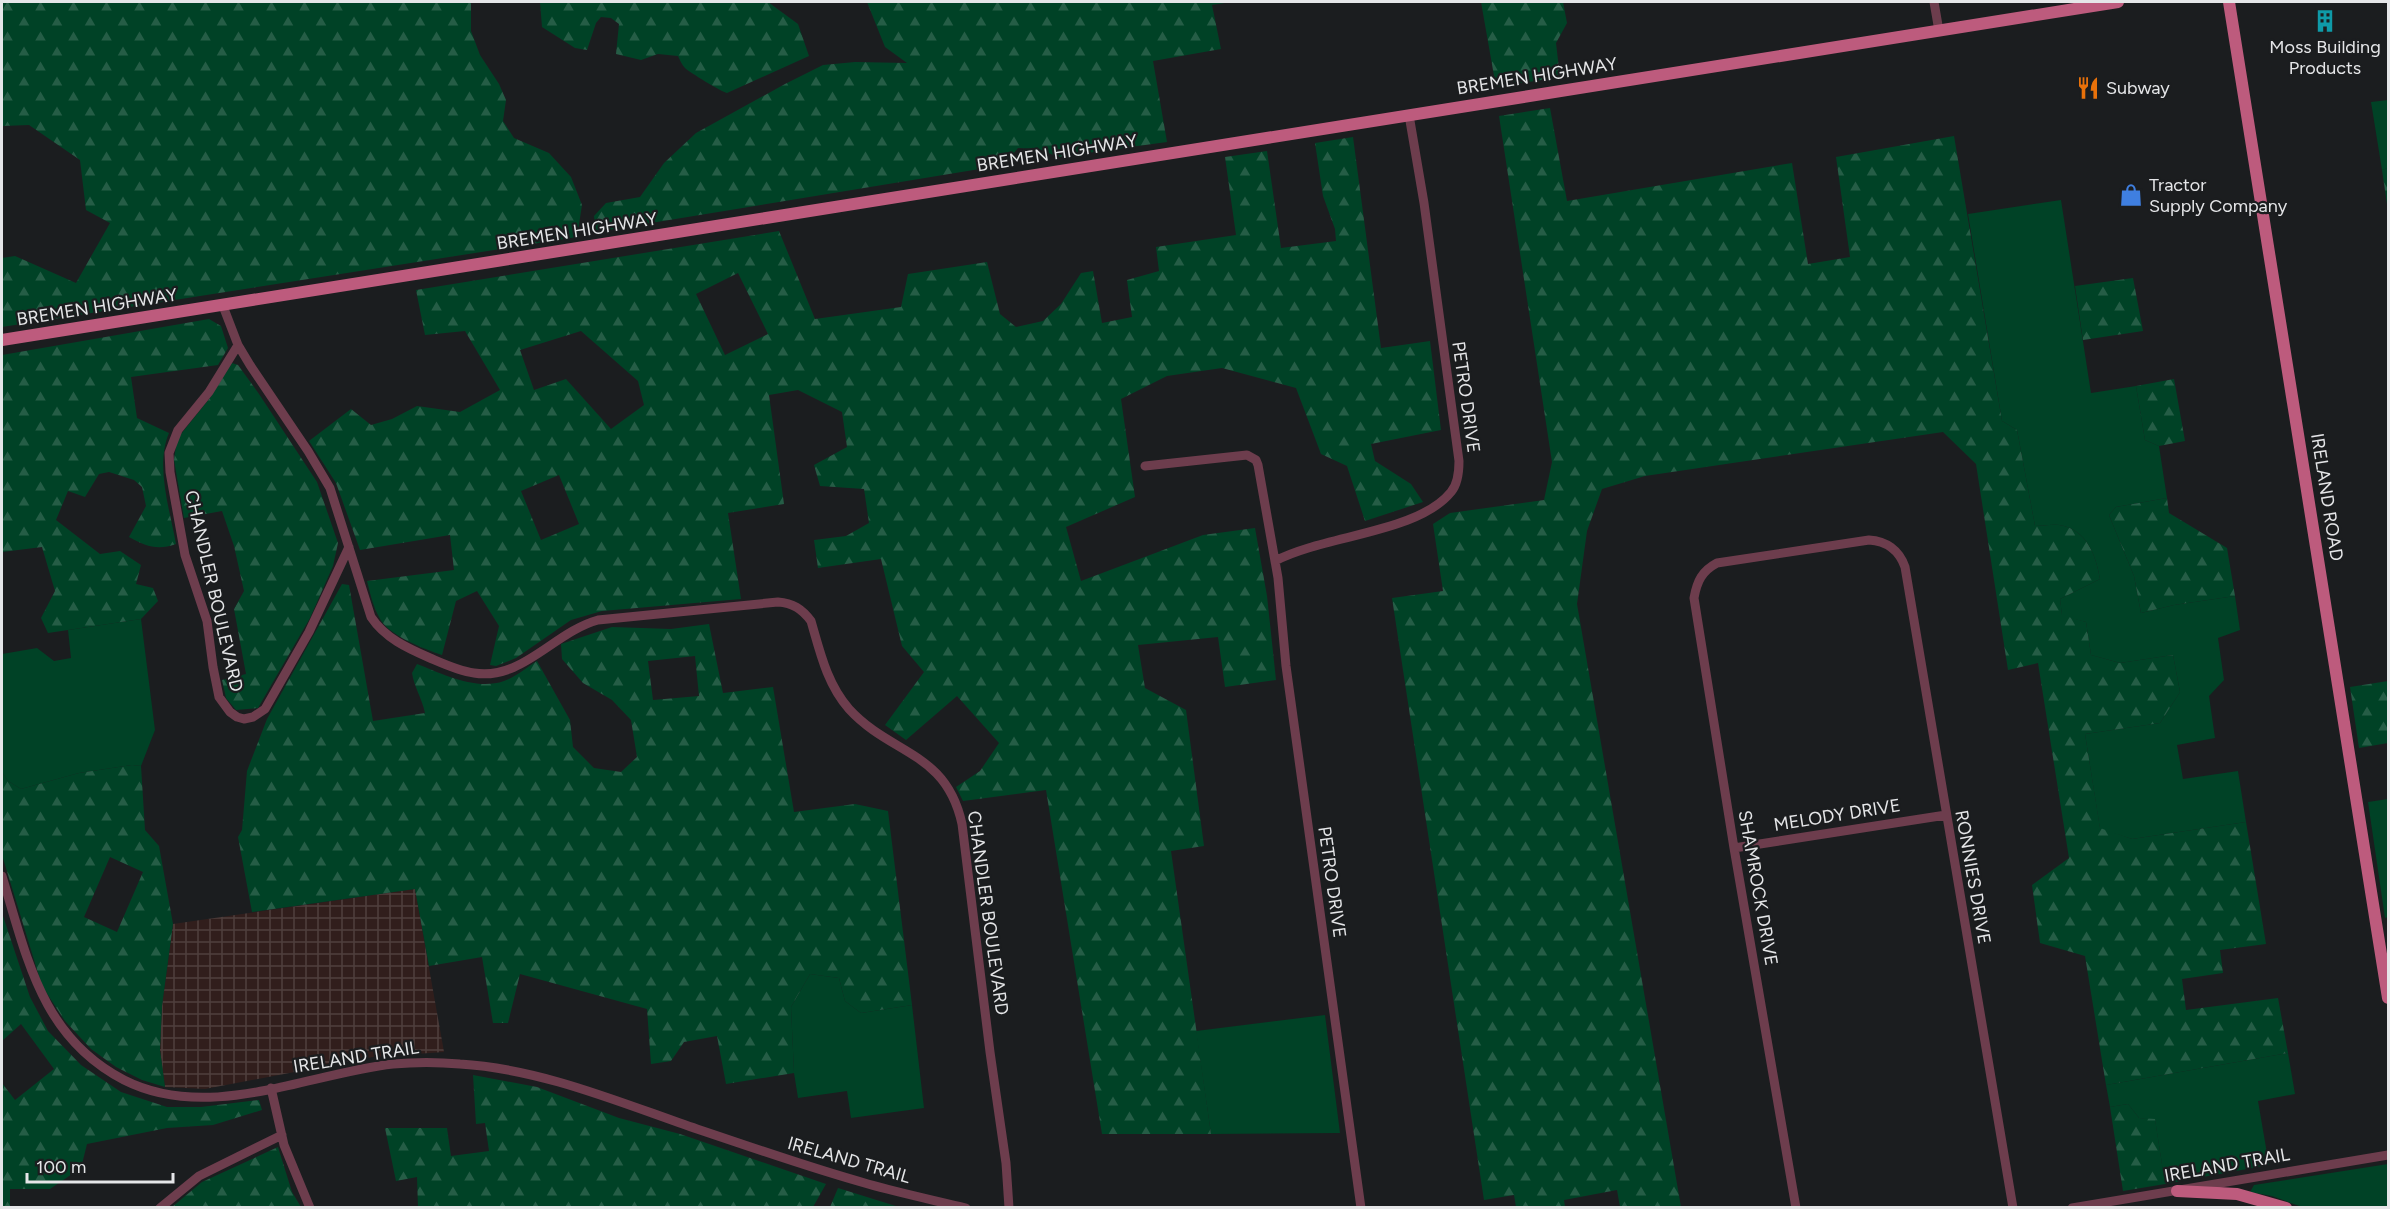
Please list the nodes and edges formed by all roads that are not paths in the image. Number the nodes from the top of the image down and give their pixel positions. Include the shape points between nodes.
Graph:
1 (1934, 2) edge
2 (2118, 2) edge
3 (2229, 2) edge
4 (1939, 31) junction
5 (1409, 116) junction
6 (223, 306) junction
7 (2, 340) edge
8 (238, 345) junction
9 (1145, 466) dead end
10 (349, 547) junction
11 (1898, 553) joint
12 (1275, 561) junction
13 (1946, 814) junction
14 (1734, 848) junction
15 (2, 876) edge
16 (2388, 998) edge
17 (271, 1088) junction
18 (282, 1135) junction
19 (2388, 1155) edge
20 (2177, 1191) junction
21 (159, 1208) edge
22 (310, 1208) edge
23 (966, 1208) edge
24 (1009, 1208) edge
25 (1361, 1208) edge
26 (1796, 1208) edge
27 (2013, 1208) edge
28 (2072, 1208) edge
29 (2286, 1208) edge

1 - 4 street
2 - 4 main road, BREMEN HIGHWAY
3 - 16 main road, IRELAND ROAD
4 - 5 main road, BREMEN HIGHWAY
5 - 6 main road, BREMEN HIGHWAY
5 - 12 street, PETRO DRIVE via 1459,461 1456,484 1445,499 1413,518 1304,548
6 - 7 main road, BREMEN HIGHWAY
6 - 8 street, CHANDLER BOULEVARD
8 - 10 street, CHANDLER BOULEVARD via 320,470 338,507
8 - 10 street, CHANDLER BOULEVARD via 220,376 178,430 169,453 183,543 207,621 217,690 230,712 244,719 260,715 265,709 309,632
9 - 12 street, PETRO DRIVE via 1239,455 1252,457 1258,465
10 - 24 street, CHANDLER BOULEVARD via 371,617 378,627 401,645 473,673 504,672 516,667 573,629 598,620 778,602 805,613 831,682 848,708 932,768 956,801
11 - 13 street, RONNIES DRIVE via 1905,567
11 - 14 street, SHAMROCK DRIVE via 1877,540 1850,541 1729,560 1702,574 1695,589 1695,610
12 - 25 street, PETRO DRIVE
13 - 14 street, MELODY DRIVE
13 - 27 street, RONNIES DRIVE
14 - 26 street, SHAMROCK DRIVE
15 - 17 street, IRELAND TRAIL via 41,994 64,1031 100,1066 139,1086 177,1096 217,1096
17 - 18 street
17 - 23 street, IRELAND TRAIL via 393,1064 432,1062 494,1067 564,1085 868,1184
18 - 21 street via 199,1176
18 - 22 street
19 - 20 street, IRELAND TRAIL
20 - 28 street, IRELAND TRAIL
20 - 29 main road via 2237,1194

